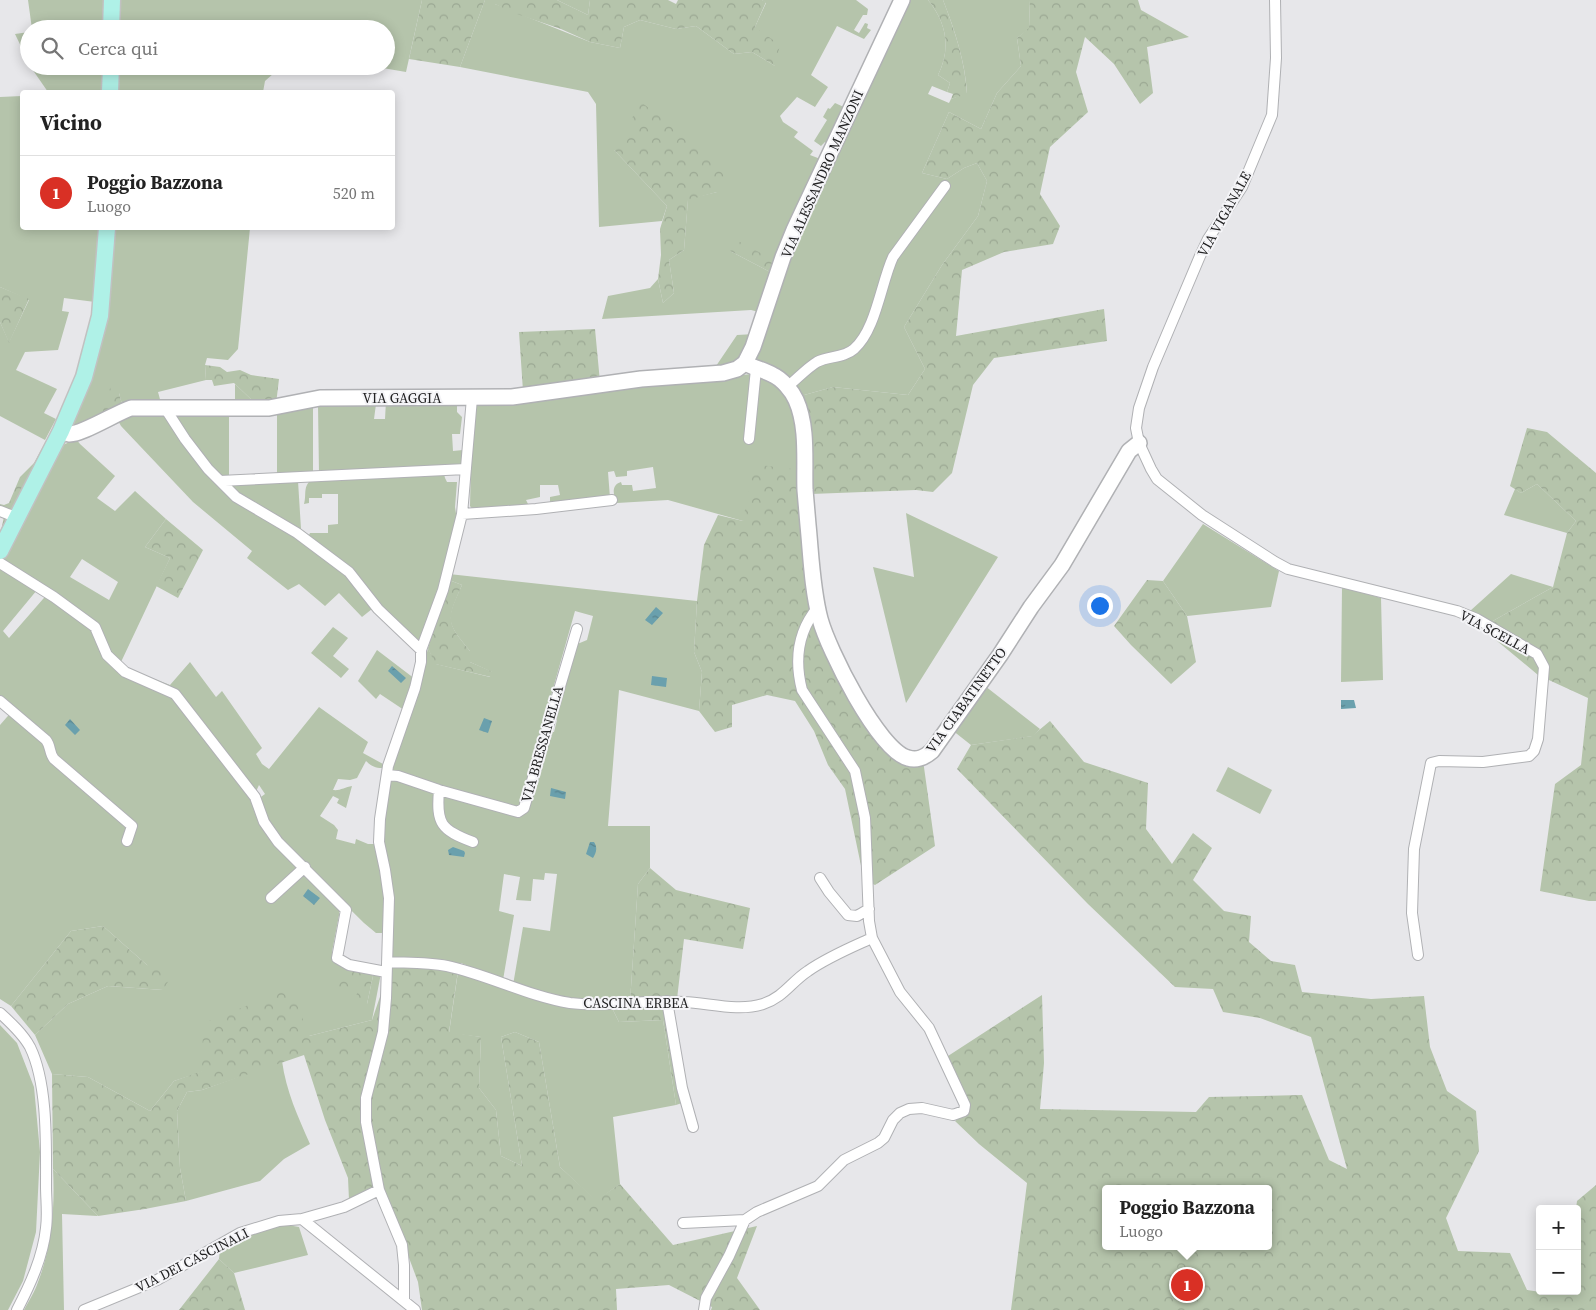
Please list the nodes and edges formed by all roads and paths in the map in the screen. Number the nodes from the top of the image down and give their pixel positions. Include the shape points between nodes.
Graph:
1 (112, 0) edge
2 (902, 0) edge
3 (1275, 0) edge
4 (111, 20) edge
5 (110, 75) edge
6 (110, 90) edge
7 (945, 186) dead end
8 (107, 230) edge
9 (751, 366) junction
10 (788, 387) junction
11 (472, 398) junction
12 (165, 408) junction
13 (61, 431) junction
14 (749, 439) dead end
15 (1139, 443) junction
16 (466, 469) junction
17 (220, 481) junction
18 (612, 500) dead end
19 (0, 511) edge
20 (462, 514) junction
21 (18, 518) junction
22 (0, 551) edge
23 (0, 563) edge
24 (813, 612) junction
25 (577, 629) dead end
26 (420, 650) junction
27 (0, 701) edge
28 (387, 775) junction
29 (439, 790) junction
30 (473, 842) dead end
31 (124, 844) dead end
32 (304, 867) junction
33 (820, 878) dead end
34 (271, 898) dead end
35 (869, 909) junction
36 (872, 938) junction
37 (1418, 955) dead end
38 (386, 967) junction
39 (667, 1001) junction
40 (0, 1013) edge
41 (693, 1127) dead end
42 (379, 1190) junction
43 (302, 1218) junction
44 (745, 1220) junction
45 (682, 1223) dead end
46 (404, 1301) junction
47 (17, 1310) edge
48 (84, 1310) edge
49 (415, 1310) edge
50 (704, 1310) edge

1 - 4 main road
2 - 9 street, VIA ALESSANDRO MANZONI via 794,230
3 - 15 street, VIA VIGANALE via 1276,58 1272,115 1242,187 1208,239 1154,368 1140,408 1136,428
5 - 6 main road
7 - 10 street via 893,257 876,312 854,349 818,362
8 - 13 main road via 98,328 84,377
9 - 10 street via 774,375
9 - 11 street, VIA GAGGIA via 723,373 641,379 512,397
9 - 14 street
10 - 24 street, VIA CIABATINETTO via 795,399 803,432
11 - 12 street, VIA GAGGIA via 320,398 269,408
11 - 16 street
12 - 13 street, VIA GAGGIA via 131,408 78,432
12 - 17 street via 191,447
13 - 21 main road
15 - 24 street, VIA CIABATINETTO via 1129,451 1062,565 932,751 925,756 917,759 903,756 880,733 853,693
15 - 37 street, VIA SCELLA via 1157,479 1168,489 1216,525 1275,562 1302,574 1457,611 1537,654 1544,667 1538,739 1534,751 1529,756 1483,762 1431,763 1414,849 1412,914
16 - 17 street
16 - 20 street
17 - 26 street via 236,497 297,533 349,572 378,609
18 - 20 street
19 - 21 street
20 - 26 street via 443,590
21 - 22 main road
23 - 32 street via 95,627 107,655 125,672 175,694 255,797 264,822 278,842
24 - 35 street via 798,645 798,675 802,690 855,771 865,818
25 - 29 street, VIA BRESSANELLA via 524,808 518,812
26 - 28 street via 421,662 415,688
27 - 31 street via 46,740 54,759 132,826 131,835
28 - 29 street, VIA BRESSANELLA
28 - 38 street via 379,842 388,898
29 - 30 street via 437,812 442,823 454,835
32 - 34 street
32 - 38 street, CASCINA ERBEA via 346,910 336,958 349,965
33 - 35 street via 848,915 857,916
35 - 36 street
36 - 39 street, CASCINA ERBEA via 819,964 780,996 762,1004 732,1006
36 - 44 street via 900,992 930,1028 965,1105 964,1111 953,1116 922,1108 900,1113 884,1138 844,1160 818,1186
38 - 39 street, CASCINA ERBEA via 447,966 539,996 569,1002 614,1005
38 - 42 street via 383,1032 366,1098 366,1122
39 - 41 street via 682,1088
40 - 47 street via 28,1045 44,1103 46,1228 40,1258
42 - 43 street, VIA DEI CASCINALI via 344,1208
42 - 46 street via 402,1245
43 - 46 street
43 - 48 street, VIA DEI CASCINALI via 240,1233 157,1280
44 - 45 street
44 - 50 street via 706,1298
46 - 49 street

